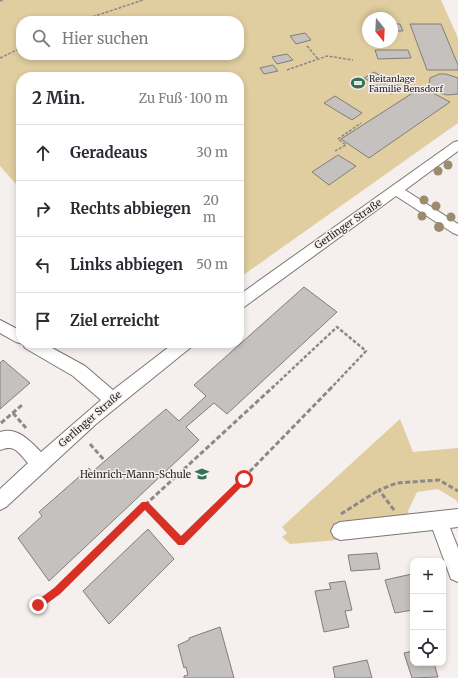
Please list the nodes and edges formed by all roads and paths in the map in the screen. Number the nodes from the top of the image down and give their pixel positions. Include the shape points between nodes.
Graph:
1 (3, 0) edge
2 (141, 0) edge
3 (0, 1) edge
4 (95, 16) edge
5 (307, 46) dead end
6 (16, 50) edge
7 (0, 58) edge
8 (318, 59) junction
9 (353, 60) dead end
10 (287, 70) dead end
11 (361, 123) dead end
12 (458, 145) edge
13 (336, 151) dead end
14 (396, 190) junction
15 (458, 230) edge
16 (244, 299) edge
17 (0, 326) edge
18 (16, 335) edge
19 (39, 348) edge
20 (178, 348) edge
21 (112, 400) junction
22 (22, 405) dead end
23 (0, 424) edge
24 (0, 442) edge
25 (90, 444) dead end
26 (106, 461) dead end
27 (40, 463) junction
28 (379, 490) junction
29 (458, 491) edge
30 (0, 500) edge
31 (145, 504) junction
32 (458, 518) edge
33 (438, 520) junction
34 (339, 523) joint
35 (402, 524) junction
36 (458, 572) edge
37 (38, 605) dead end

1 - 3 path
2 - 4 path
5 - 8 path
6 - 7 path
8 - 9 path via 327,56
8 - 10 path
11 - 13 path via 338,139 346,145
12 - 14 street, Gerlinger Straße
14 - 15 street
14 - 16 street, Gerlinger Straße
17 - 18 street
19 - 21 street via 79,371
20 - 21 street, Gerlinger Straße
21 - 27 street, Gerlinger Straße
22 - 23 path
24 - 27 street via 6,438 18,441
25 - 26 path
27 - 30 street, Gerlinger Straße
28 - 29 path via 397,483 439,480
28 - 34 path
28 - 35 path via 400,517
31 - 31 path via 336,327 366,351 275,448 181,542
31 - 37 path via 57,591
32 - 33 street
33 - 35 street
33 - 36 street
34 - 35 street

